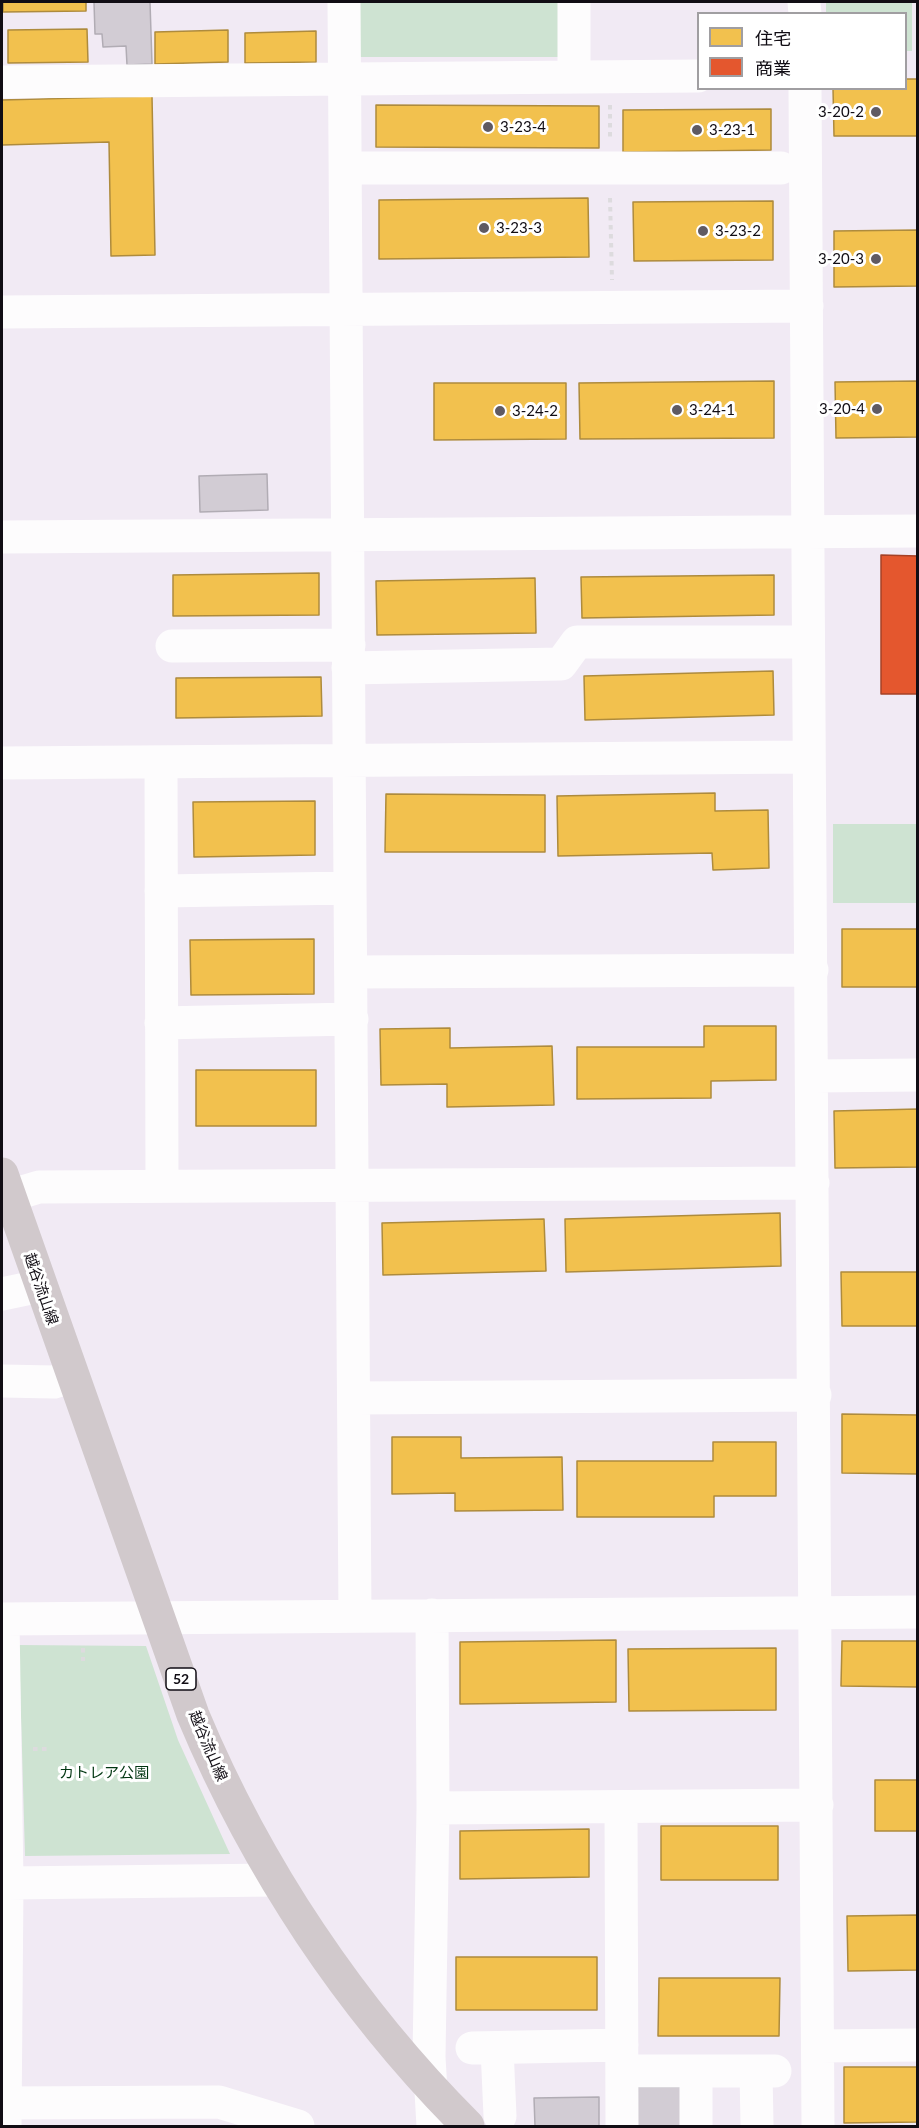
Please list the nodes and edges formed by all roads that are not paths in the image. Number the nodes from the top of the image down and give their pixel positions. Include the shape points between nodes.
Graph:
1 (344, 2) edge
2 (574, 2) edge
3 (697, 76) edge
4 (574, 77) junction
5 (345, 80) junction
6 (2, 82) edge
7 (806, 90) edge
8 (346, 168) junction
9 (781, 168) dead end
10 (807, 306) junction
11 (347, 311) junction
12 (2, 312) edge
13 (918, 531) edge
14 (809, 532) junction
15 (349, 534) junction
16 (2, 537) edge
17 (808, 642) junction
18 (172, 646) dead end
19 (349, 656) junction
20 (809, 757) junction
21 (350, 760) junction
22 (161, 762) junction
23 (2, 763) edge
24 (350, 888) junction
25 (161, 891) junction
26 (812, 970) junction
27 (351, 972) junction
28 (352, 1019) junction
29 (161, 1023) junction
30 (813, 1076) junction
31 (918, 1076) edge
32 (813, 1183) junction
33 (5, 1185) edge
34 (162, 1186) junction
35 (352, 1187) junction
36 (40, 1286) junction
37 (2, 1294) edge
38 (72, 1376) junction
39 (2, 1382) edge
40 (815, 1395) junction
41 (355, 1398) junction
42 (816, 1612) junction
43 (918, 1612) edge
44 (355, 1615) junction
45 (432, 1615) junction
46 (158, 1616) junction
47 (2, 1619) edge
48 (817, 1805) junction
49 (621, 1807) junction
50 (433, 1808) junction
51 (276, 1880) junction
52 (7, 1883) junction
53 (819, 2046) junction
54 (918, 2046) edge
55 (622, 2058) junction
56 (696, 2071) junction
57 (431, 2089) junction
58 (4, 2111) edge
59 (219, 2114) edge
60 (500, 2116) dead end
61 (757, 2125) dead end
62 (298, 2127) edge
63 (433, 2127) edge
64 (468, 2127) edge
65 (622, 2127) edge
66 (696, 2127) edge
67 (818, 2127) edge

1 - 5 street
2 - 4 street
3 - 4 street
4 - 5 street
5 - 6 street
5 - 8 street
7 - 10 street
8 - 9 street
8 - 11 street
10 - 11 street
10 - 14 street
11 - 12 street
11 - 15 street
13 - 14 street
14 - 15 street
14 - 17 street
15 - 16 street
15 - 19 street
17 - 19 street via 577,642 561,664
17 - 20 street
18 - 19 street
19 - 21 street
20 - 21 street
20 - 26 street
21 - 22 street
21 - 24 street
22 - 23 street
22 - 25 street
24 - 25 street
24 - 27 street
25 - 29 street
26 - 27 street
26 - 30 street
27 - 28 street
28 - 29 street
28 - 35 street
29 - 34 street
30 - 31 street
30 - 32 street
32 - 35 street
32 - 40 street
33 - 34 street
33 - 36 main road, 越谷流山線 / 52
34 - 35 street
35 - 41 street
36 - 37 street
36 - 38 main road, 越谷流山線 / 52
38 - 39 street via 54,1382
38 - 46 main road, 越谷流山線 / 52
40 - 41 street
40 - 42 street
41 - 44 street
42 - 43 street
42 - 45 street
42 - 48 street
44 - 45 street
44 - 46 street
45 - 50 street
46 - 47 street
46 - 51 main road, 越谷流山線 / 52 via 214,1765
47 - 52 street
48 - 49 street
48 - 53 street
49 - 50 street
49 - 55 street
50 - 57 street
51 - 52 street
51 - 57 main road, 越谷流山線 / 52 via 348,1988
52 - 58 street
53 - 54 street
53 - 67 street
55 - 56 street
55 - 60 street via 484,2048
55 - 65 street
56 - 61 street via 765,2071
56 - 66 street
57 - 63 street
57 - 64 main road, 越谷流山線 / 52
58 - 59 street
59 - 62 street

